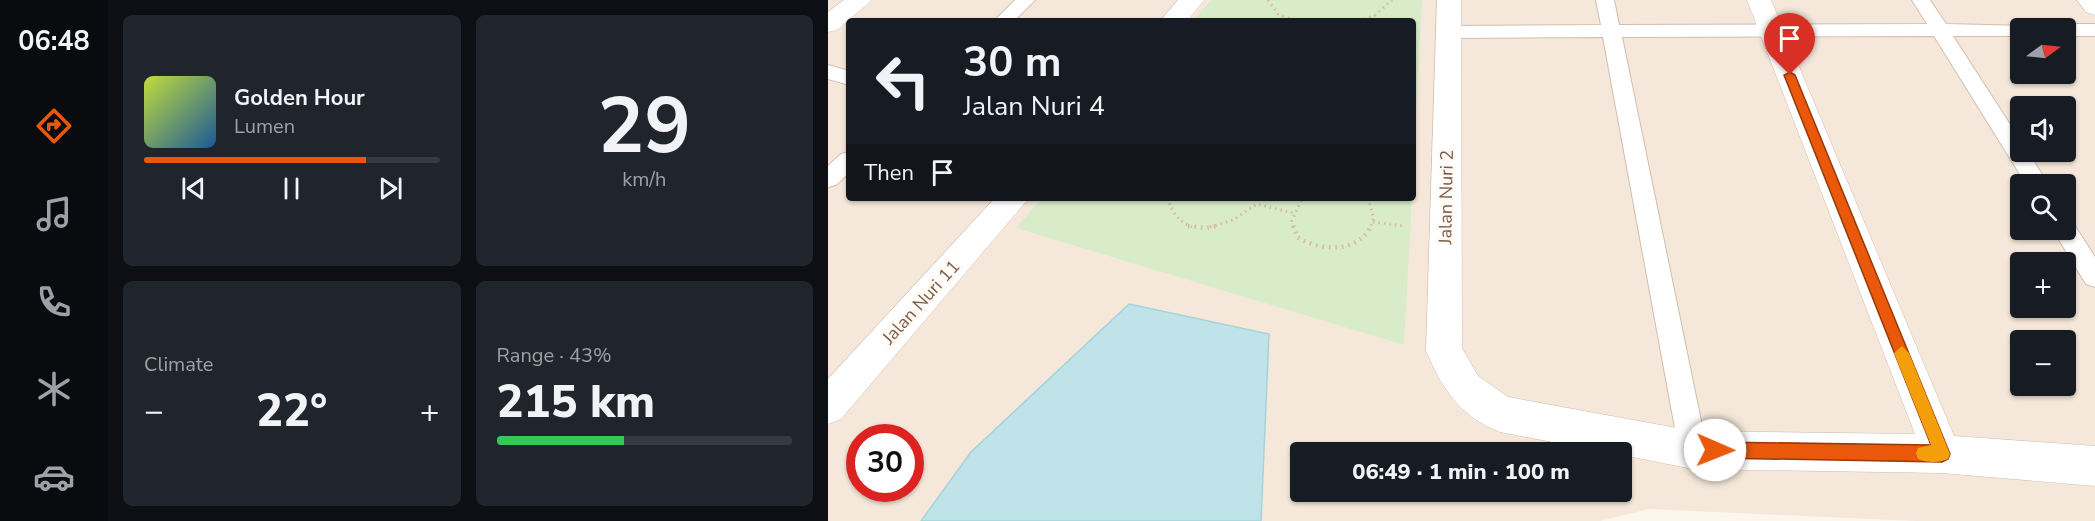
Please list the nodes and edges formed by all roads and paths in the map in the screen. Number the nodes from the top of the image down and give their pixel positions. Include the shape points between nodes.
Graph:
1 (860, 0) edge
2 (1026, 0) edge
3 (1192, 0) edge
4 (1268, 0) edge
5 (1392, 0) edge
6 (1449, 0) edge
7 (1605, 0) edge
8 (1759, 0) edge
9 (1921, 0) edge
10 (2089, 0) edge
11 (2095, 7) edge
12 (1375, 15) joint
13 (1006, 18) edge
14 (1176, 18) edge
15 (1287, 18) edge
16 (1367, 18) edge
17 (828, 24) edge
18 (1940, 30) junction
19 (2010, 30) edge
20 (2076, 30) edge
21 (2095, 30) edge
22 (1611, 31) junction
23 (1772, 31) junction
24 (1448, 32) junction
25 (828, 72) edge
26 (846, 77) edge
27 (846, 163) edge
28 (2031, 174) edge
29 (828, 179) edge
30 (1011, 201) edge
31 (1168, 201) edge
32 (1300, 201) edge
33 (1370, 201) edge
34 (1293, 213) junction
35 (1373, 222) junction
36 (1401, 226) dead end
37 (2071, 240) edge
38 (2095, 277) edge
39 (828, 406) edge
40 (1693, 450) junction
41 (1942, 454) junction
42 (2095, 466) edge

1 - 17 street
2 - 13 lane
3 - 14 street
4 - 15 path via 1278,14
5 - 12 path
6 - 24 street, Jalan Nuri 2
7 - 22 lane
8 - 23 street
9 - 18 lane
10 - 11 street
12 - 16 path
18 - 19 lane
18 - 23 lane
18 - 28 lane
20 - 21 lane
22 - 23 lane
22 - 24 lane
22 - 40 lane
23 - 41 street
24 - 40 street, Jalan Nuri 2 via 1444,351 1465,388 1500,414
25 - 26 lane
27 - 29 lane
30 - 39 street, Jalan Nuri 11
31 - 34 path via 1172,214 1190,228 1222,225 1257,204
32 - 34 path
33 - 35 path via 1374,207
34 - 35 path via 1292,227 1300,239 1314,248 1350,246 1365,236
35 - 36 path
37 - 38 lane
40 - 41 street
41 - 42 street

